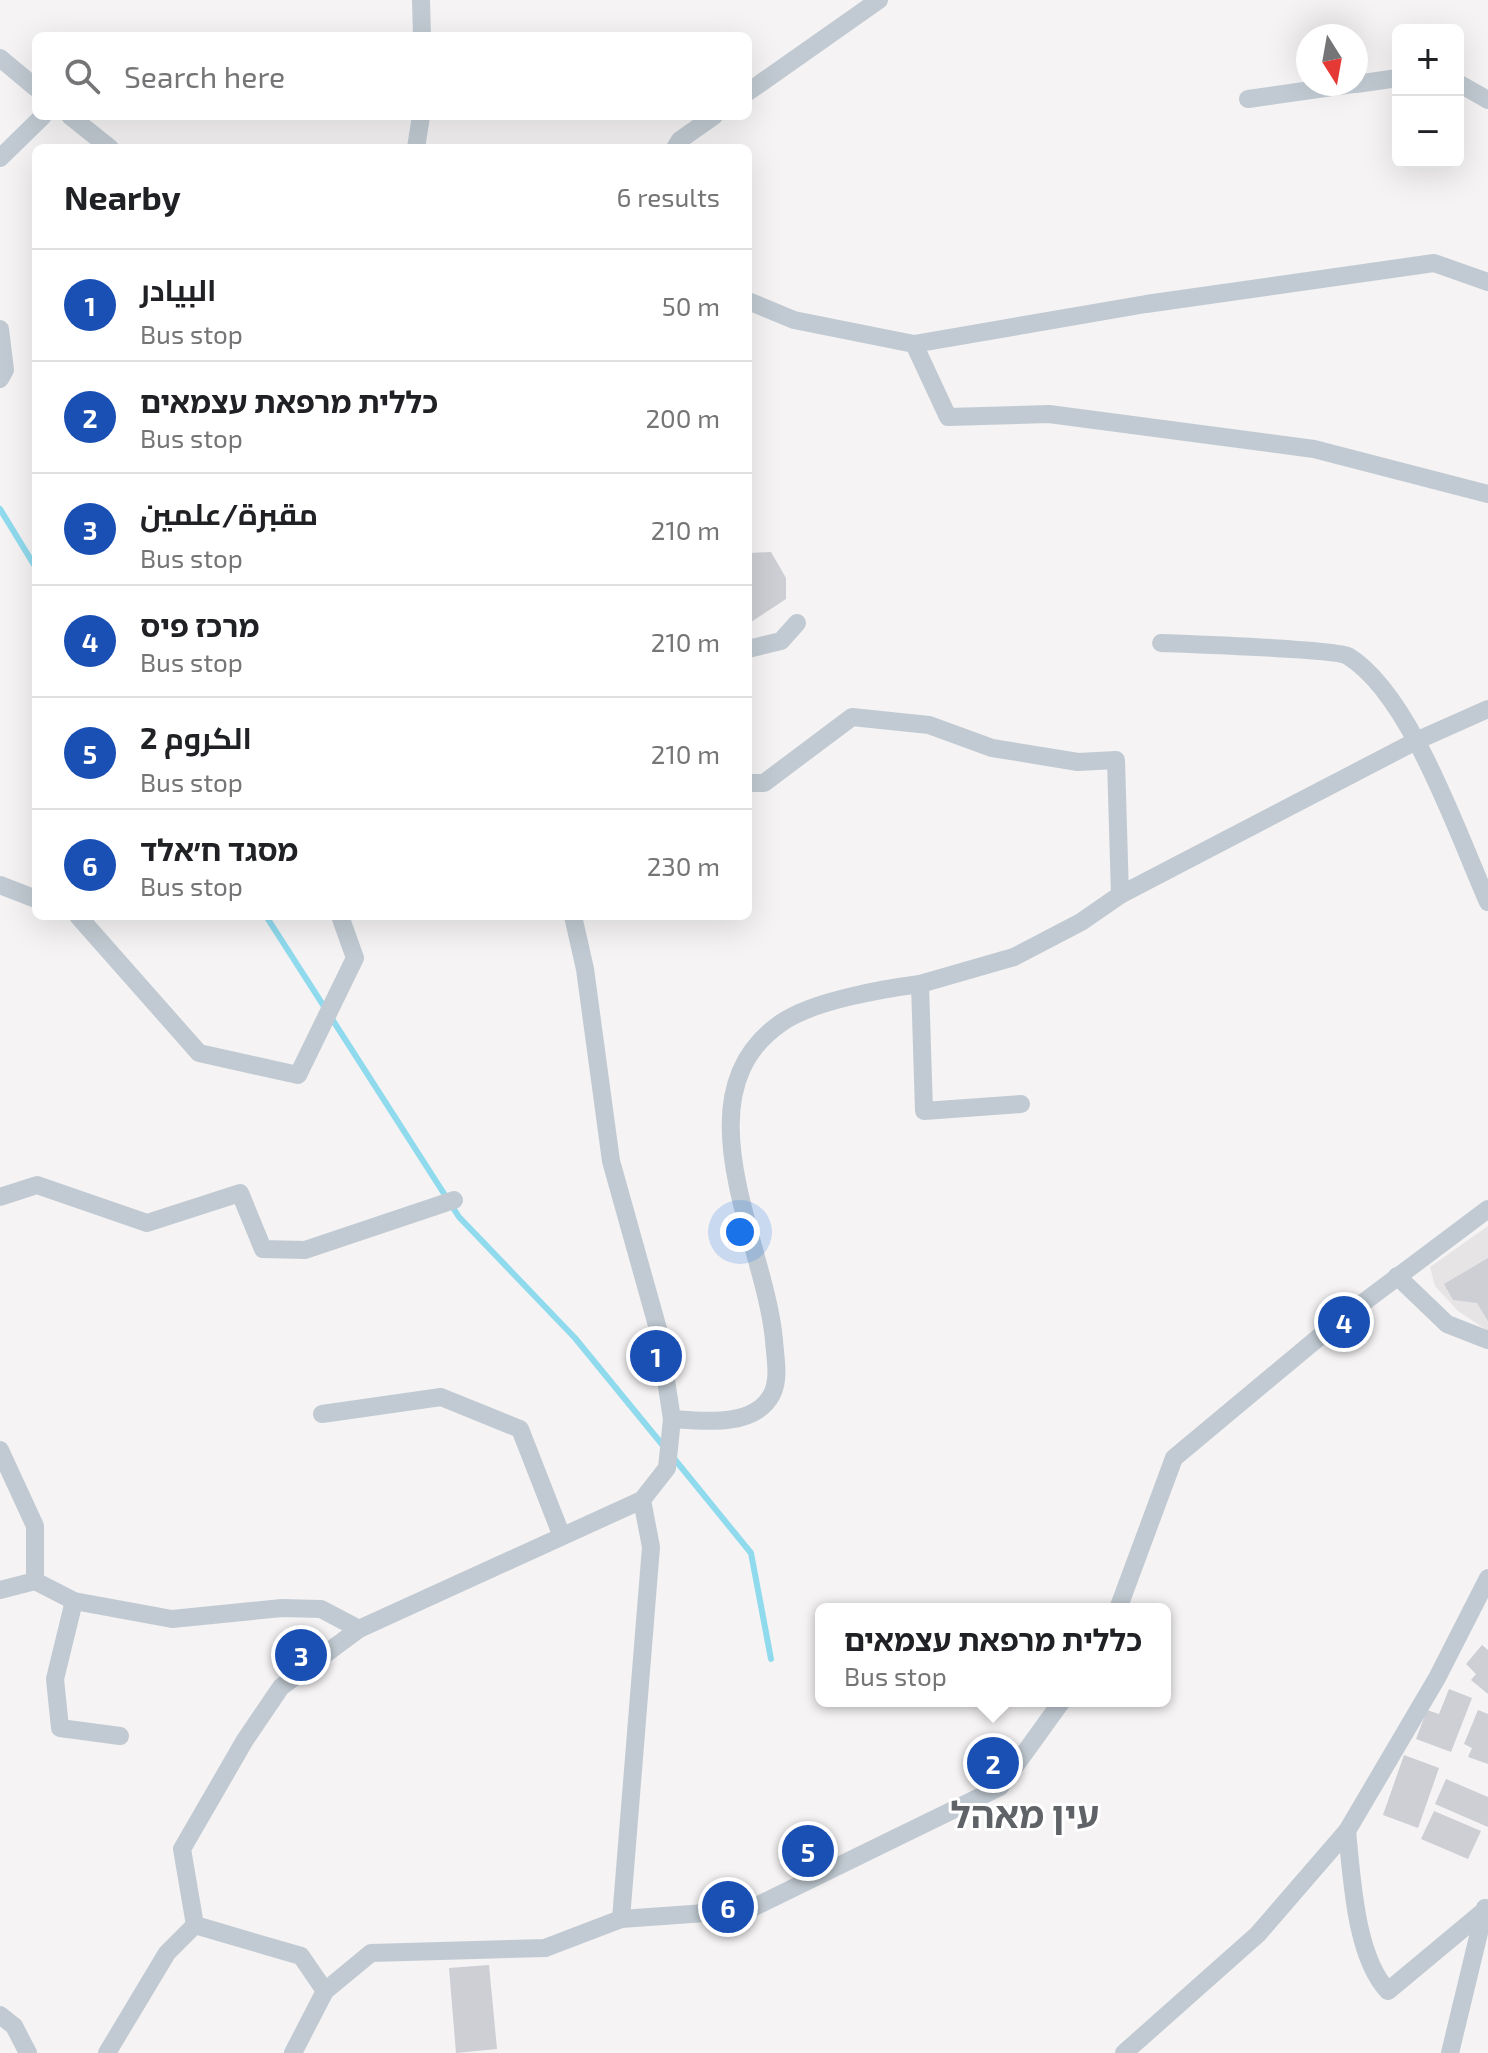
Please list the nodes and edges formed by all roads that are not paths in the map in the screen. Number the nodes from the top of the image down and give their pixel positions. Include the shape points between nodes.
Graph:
1 (421, 0) edge
2 (879, 0) edge
3 (858, 6) edge
4 (422, 32) edge
5 (0, 58) edge
6 (1392, 79) edge
7 (1368, 82) edge
8 (32, 85) edge
9 (1464, 86) edge
10 (752, 89) edge
11 (1296, 92) edge
12 (1248, 99) dead end
13 (1488, 100) edge
14 (39, 120) edge
15 (75, 120) edge
16 (420, 120) edge
17 (708, 120) edge
18 (105, 144) edge
19 (417, 144) edge
20 (678, 144) edge
21 (0, 158) edge
22 (1488, 282) edge
23 (752, 303) edge
24 (0, 329) edge
25 (914, 344) junction
26 (0, 379) edge
27 (1488, 494) edge
28 (797, 623) dead end
29 (1161, 643) dead end
30 (752, 648) edge
31 (1488, 709) edge
32 (1416, 741) junction
33 (752, 783) edge
34 (0, 885) edge
35 (1120, 895) junction
36 (32, 897) edge
37 (1488, 902) edge
38 (82, 920) edge
39 (341, 920) edge
40 (574, 920) edge
41 (920, 984) junction
42 (1021, 1104) dead end
43 (0, 1197) edge
44 (454, 1200) dead end
45 (1488, 1209) edge
46 (1397, 1276) junction
47 (1488, 1340) edge
48 (322, 1414) dead end
49 (672, 1419) junction
50 (0, 1450) edge
51 (642, 1500) junction
52 (561, 1534) junction
53 (1488, 1578) edge
54 (35, 1581) junction
55 (0, 1590) edge
56 (74, 1601) junction
57 (1120, 1603) edge
58 (359, 1629) junction
59 (1058, 1707) edge
60 (120, 1736) dead end
61 (1347, 1831) junction
62 (1486, 1907) edge
63 (621, 1919) junction
64 (195, 1925) junction
65 (325, 1991) junction
66 (0, 2015) edge
67 (28, 2053) edge
68 (107, 2053) edge
69 (293, 2053) edge
70 (1124, 2053) edge
71 (1450, 2053) edge

1 - 4 street
2 - 3 street
3 - 10 street
5 - 8 street
6 - 7 street
9 - 13 street
11 - 12 street
14 - 21 street
15 - 18 street
16 - 19 street
17 - 20 street
22 - 25 street via 1434,263
23 - 25 street via 794,320
24 - 26 street via 5,370
25 - 27 street via 948,417 1049,414 1314,449
28 - 30 street via 781,641
29 - 32 street via 1346,654 1381,687
31 - 32 street
32 - 35 street
32 - 37 street
33 - 35 street via 764,783 852,717 929,725 992,748 1078,762 1116,760
34 - 36 street
35 - 41 street via 1014,957
38 - 39 street via 199,1053 298,1075 355,958
40 - 49 street via 611,1161 658,1329
41 - 42 street via 924,1111
41 - 49 street via 861,992 782,1022 751,1051 737,1075 729,1104 736,1174 772,1326 777,1373 772,1395 748,1414 707,1422
43 - 44 street via 37,1185 147,1223 240,1193 263,1249 305,1250
45 - 46 street
46 - 47 street via 1447,1324
46 - 57 street via 1174,1458
48 - 52 street via 441,1397 520,1429
49 - 51 street via 667,1468
50 - 54 street via 35,1526
51 - 52 street
51 - 63 street via 651,1547
52 - 58 street
53 - 61 street via 1437,1678
54 - 55 street
54 - 56 street
56 - 58 street via 172,1619 321,1609
56 - 60 street via 55,1679 60,1728
58 - 64 street via 281,1687 182,1849
59 - 63 street via 1000,1787 748,1910
61 - 62 street via 1354,1900 1376,1978 1388,1991
61 - 70 street via 1258,1934
62 - 71 street
63 - 65 street via 545,1948 371,1953
64 - 65 street via 301,1956
64 - 68 street via 167,1953
65 - 69 street
66 - 67 street via 14,2026

